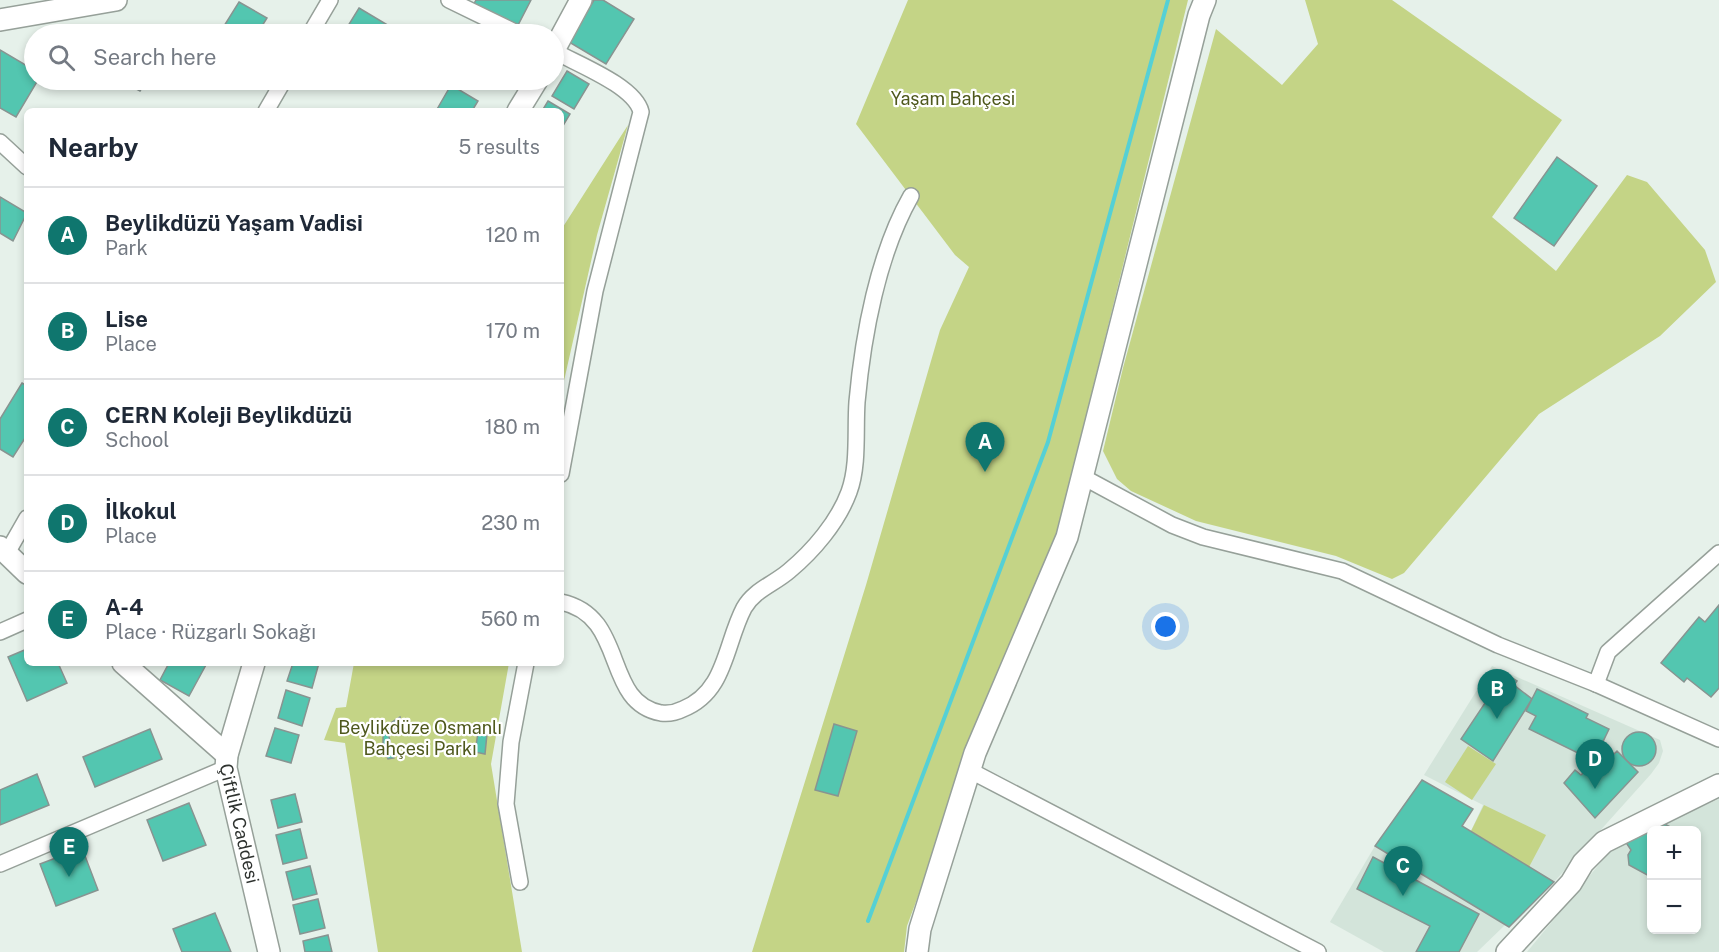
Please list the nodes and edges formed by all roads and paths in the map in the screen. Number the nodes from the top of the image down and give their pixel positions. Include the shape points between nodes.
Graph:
1 (116, 0) edge
2 (330, 0) edge
3 (581, 0) edge
4 (1205, 0) edge
5 (455, 1) edge
6 (0, 20) edge
7 (316, 24) edge
8 (500, 24) edge
9 (564, 32) edge
10 (564, 57) edge
11 (278, 90) edge
12 (531, 90) edge
13 (268, 108) edge
14 (520, 108) edge
15 (0, 142) edge
16 (24, 164) edge
17 (911, 196) dead end
18 (564, 458) edge
19 (1083, 477) junction
20 (24, 522) edge
21 (3, 550) edge
22 (1719, 553) edge
23 (24, 570) edge
24 (564, 603) edge
25 (24, 621) edge
26 (0, 632) edge
27 (126, 666) edge
28 (253, 666) edge
29 (525, 666) edge
30 (1596, 684) junction
31 (1719, 739) edge
32 (226, 762) junction
33 (969, 770) junction
34 (1719, 785) edge
35 (0, 864) edge
36 (520, 882) dead end
37 (269, 952) edge
38 (917, 952) edge
39 (1318, 952) edge
40 (1507, 952) edge

1 - 6 street
2 - 7 street
3 - 9 street
4 - 19 street
5 - 8 street
10 - 18 street via 628,92 639,102 641,112 595,291
11 - 13 street
12 - 14 street
15 - 16 street
17 - 24 street via 895,225 866,331 850,491 822,537 789,571 745,606 730,638 724,664 705,697 679,711 664,714 645,709 630,698 604,630 586,614
19 - 30 street via 1172,525 1203,537 1342,571 1498,645
19 - 33 street via 1067,537
20 - 21 street
21 - 23 street
22 - 30 street via 1608,652
25 - 26 street
27 - 32 street
28 - 32 street, Çiftlik Caddesi
29 - 36 street via 511,742 506,804
30 - 31 street
32 - 35 street
32 - 37 street, Çiftlik Caddesi
33 - 38 street via 920,929
33 - 39 street
34 - 40 street via 1604,842

